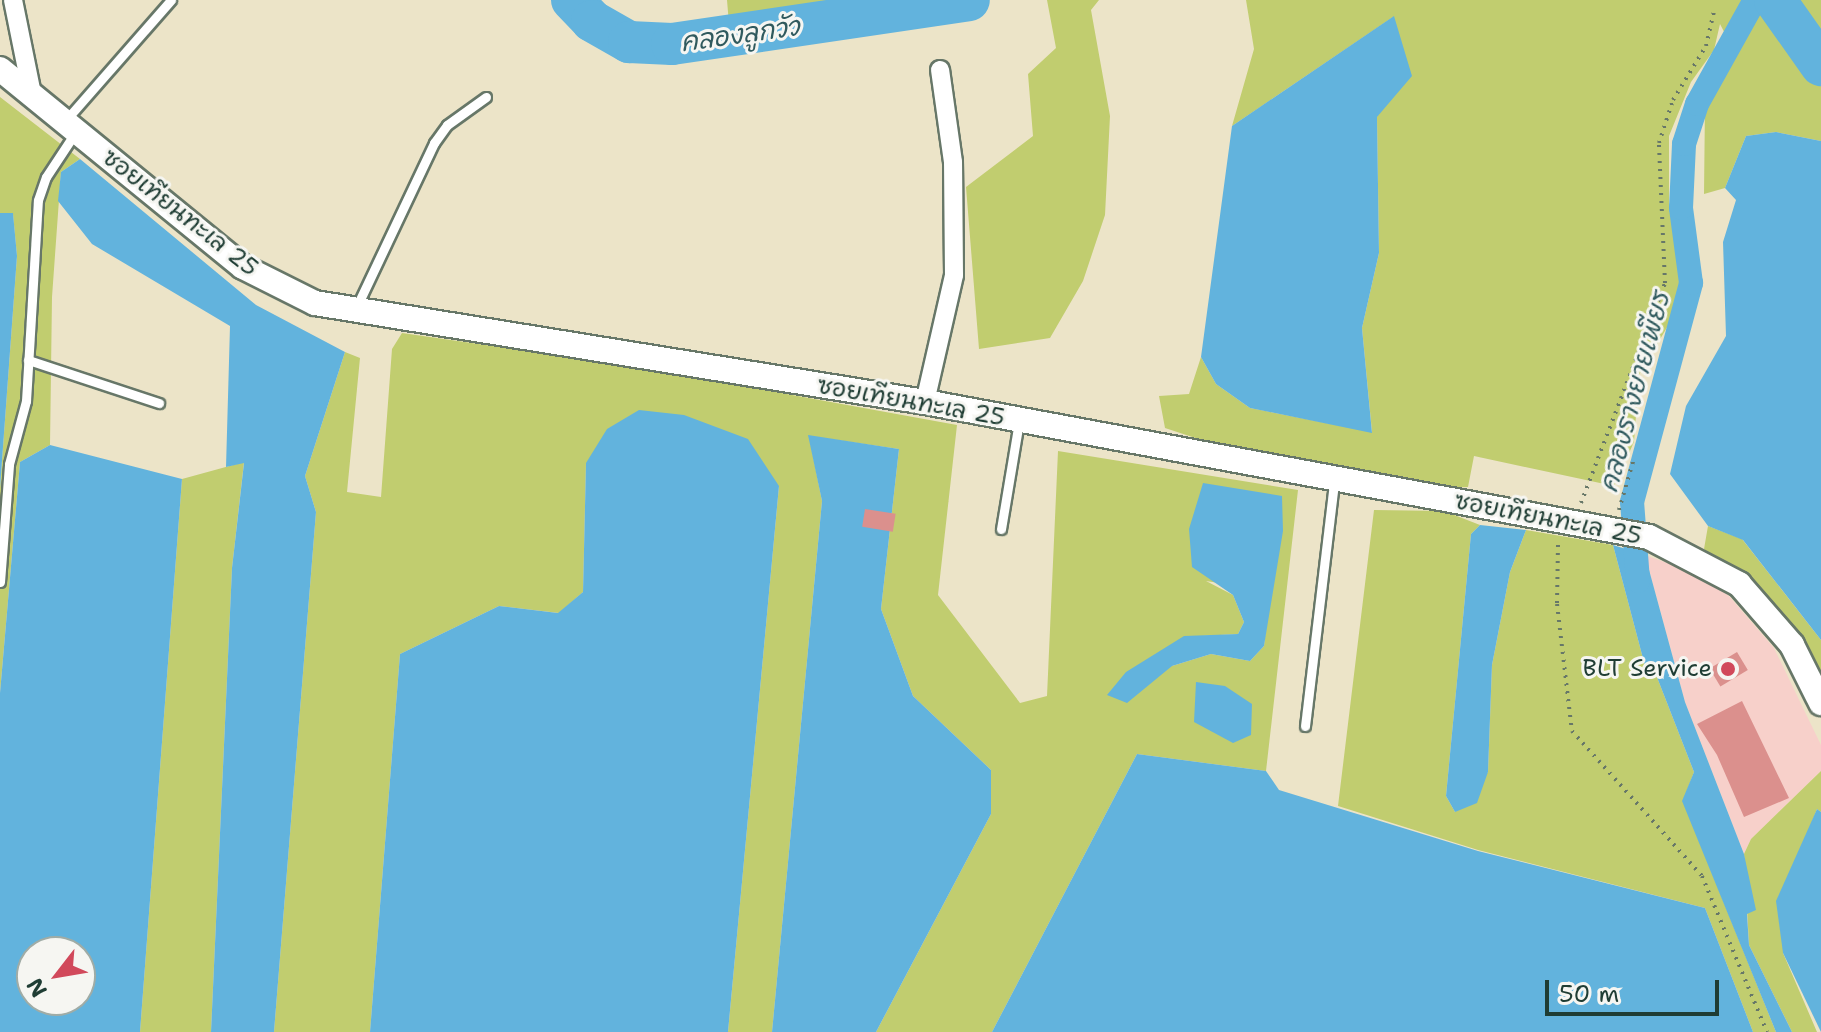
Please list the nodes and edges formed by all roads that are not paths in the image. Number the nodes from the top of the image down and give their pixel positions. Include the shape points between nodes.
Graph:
1 (13, 0) edge
2 (171, 0) edge
3 (0, 69) edge
4 (940, 70) dead end
5 (32, 94) junction
6 (486, 97) dead end
7 (71, 126) junction
8 (355, 311) junction
9 (28, 360) junction
10 (159, 403) dead end
11 (933, 404) junction
12 (1019, 421) junction
13 (1334, 481) junction
14 (1001, 529) dead end
15 (0, 582) edge
16 (1821, 703) edge
17 (1305, 726) dead end

1 - 5 street
2 - 7 lane
3 - 5 street, ซอยเทียนทะเล 25
4 - 11 street via 953,162 954,275
5 - 7 street, ซอยเทียนทะเล 25
6 - 8 lane via 447,125 434,143
7 - 8 street, ซอยเทียนทะเล 25 via 243,267 304,298
7 - 9 lane via 38,200
8 - 11 street, ซอยเทียนทะเล 25
9 - 10 lane
9 - 15 lane via 26,401 9,464
11 - 12 street, ซอยเทียนทะเล 25
12 - 13 street, ซอยเทียนทะเล 25
12 - 14 lane
13 - 16 street, ซอยเทียนทะเล 25 via 1649,537 1739,584 1792,645
13 - 17 lane

